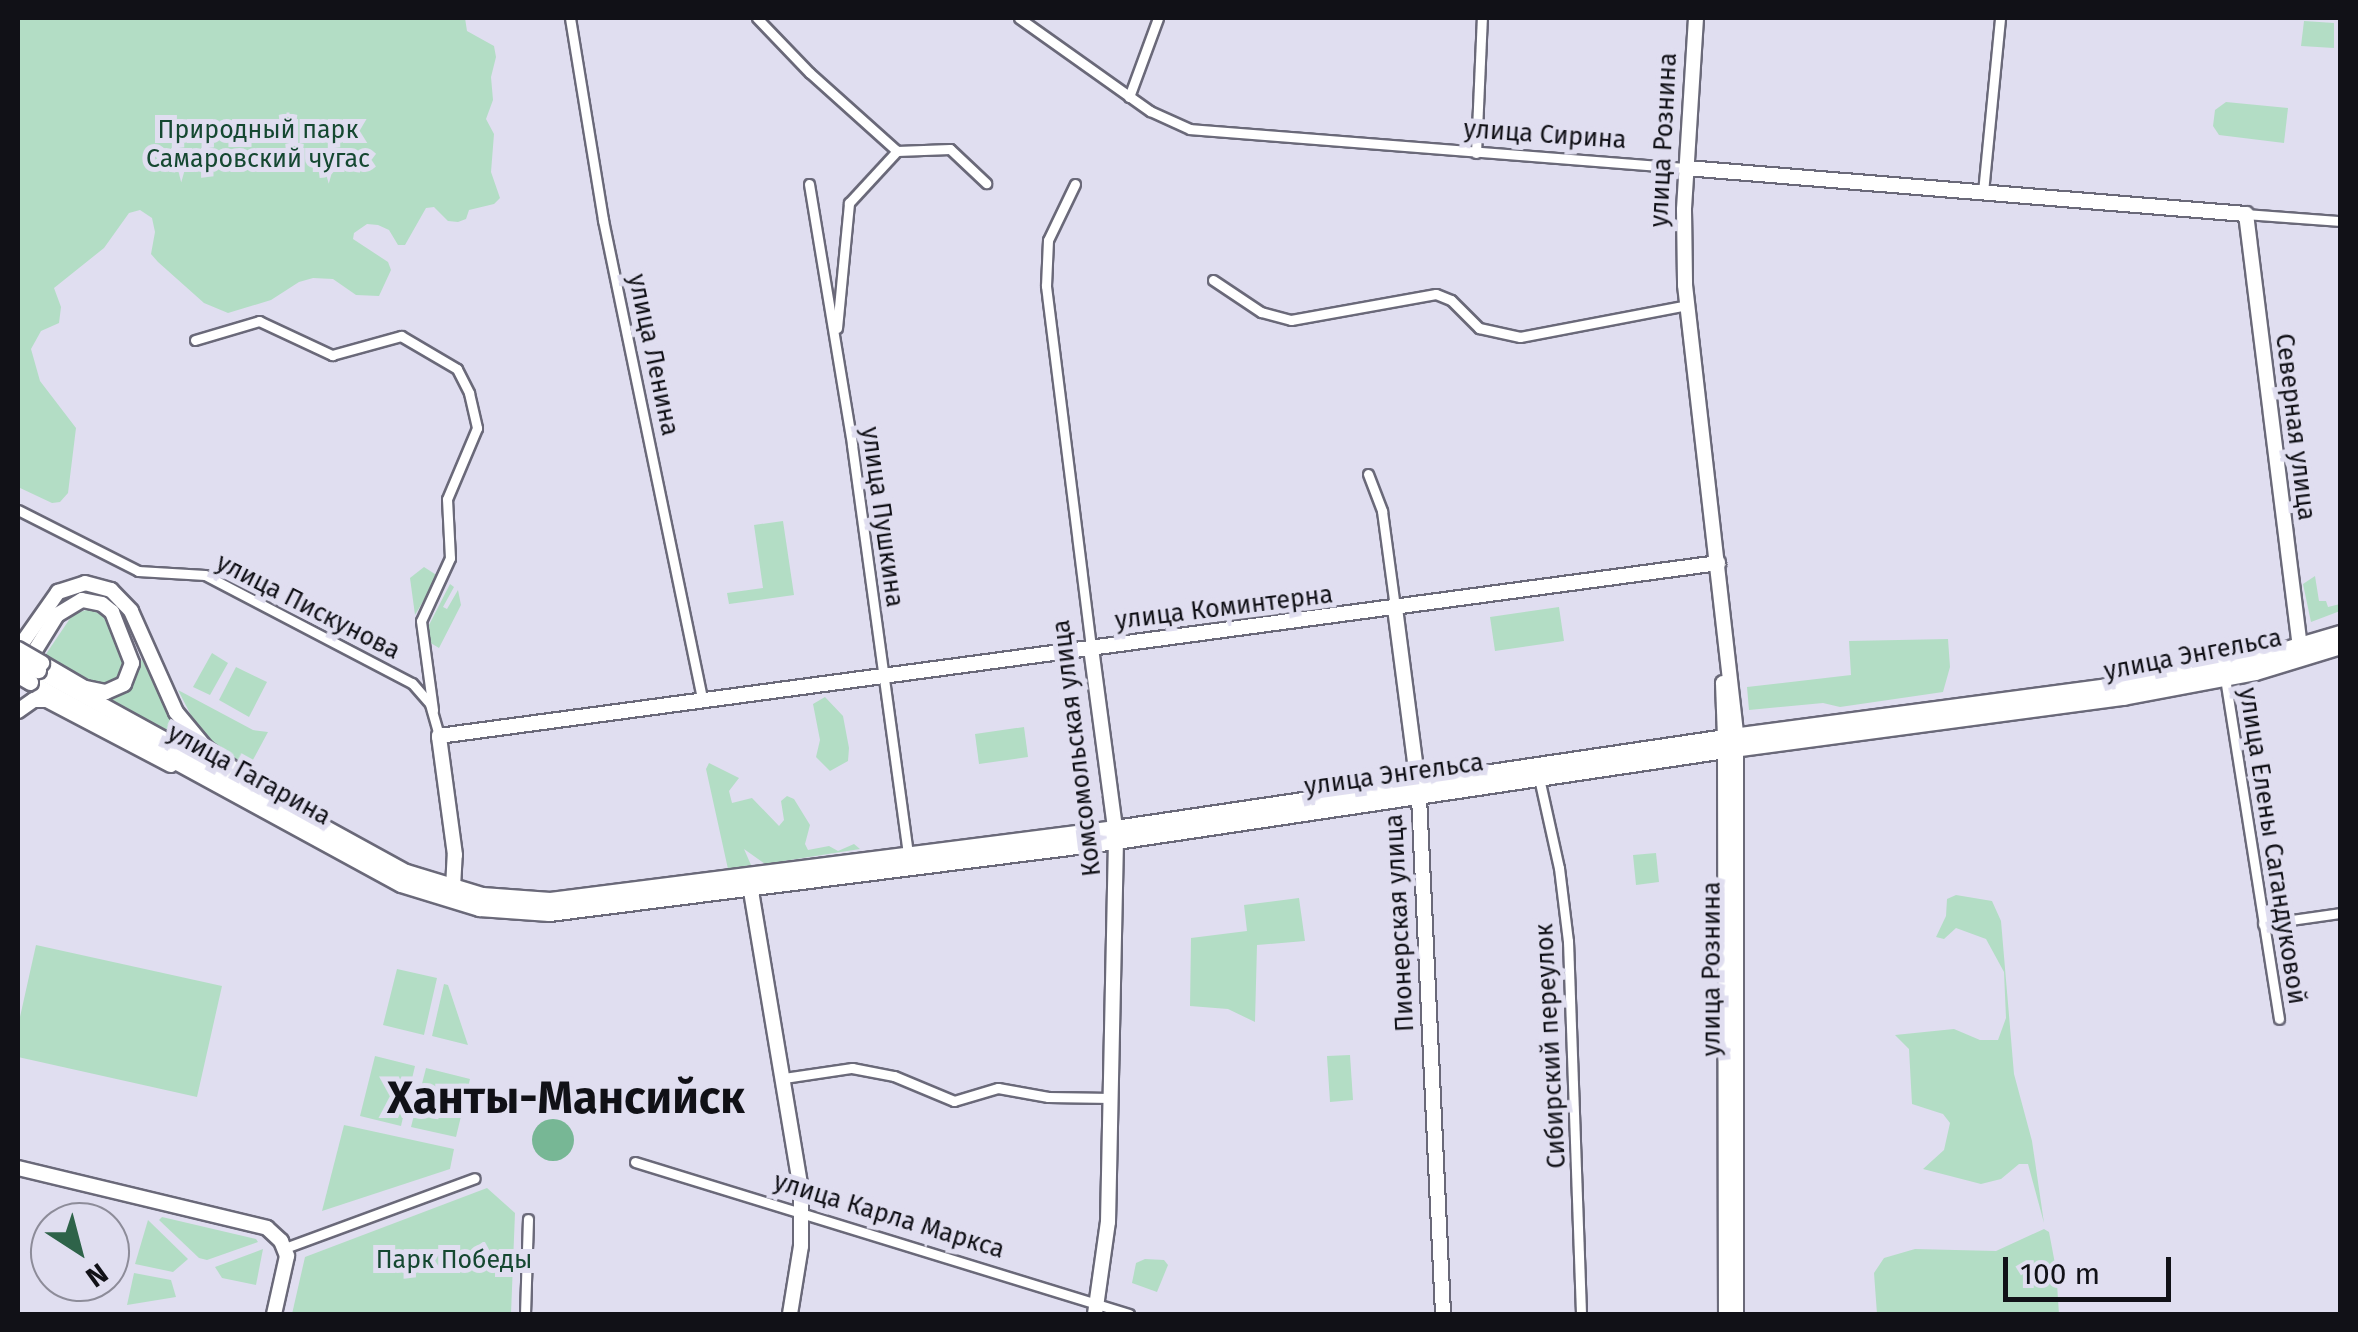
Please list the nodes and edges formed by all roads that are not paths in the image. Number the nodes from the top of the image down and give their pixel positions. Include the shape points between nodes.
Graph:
1 (570, 18) edge
2 (758, 18) edge
3 (1019, 18) edge
4 (1158, 18) edge
5 (1482, 18) edge
6 (1696, 18) edge
7 (2000, 18) edge
8 (1129, 97) junction
9 (896, 151) junction
10 (1476, 153) junction
11 (1686, 168) junction
12 (986, 183) dead end
13 (809, 184) dead end
14 (1075, 184) dead end
15 (1983, 192) junction
16 (2246, 214) junction
17 (2340, 221) edge
18 (1213, 280) dead end
19 (1687, 305) junction
20 (836, 335) junction
21 (195, 340) dead end
22 (1368, 474) dead end
23 (18, 510) edge
24 (1718, 563) junction
25 (1395, 608) junction
26 (2340, 633) edge
27 (2340, 646) edge
28 (1091, 648) junction
29 (18, 649) edge
30 (2302, 652) junction
31 (18, 659) edge
32 (426, 666) junction
33 (2224, 672) junction
34 (32, 674) edge
35 (884, 676) junction
36 (406, 680) junction
37 (702, 700) junction
38 (433, 710) junction
39 (18, 712) edge
40 (73, 714) junction
41 (108, 726) junction
42 (439, 736) junction
43 (1730, 743) junction
44 (190, 765) junction
45 (1540, 778) junction
46 (251, 781) junction
47 (1418, 791) junction
48 (300, 817) junction
49 (1116, 834) junction
50 (908, 856) junction
51 (384, 862) junction
52 (750, 884) junction
53 (451, 894) junction
54 (2340, 913) edge
55 (2263, 924) junction
56 (1731, 940) junction
57 (2279, 1019) dead end
58 (784, 1078) junction
59 (1112, 1098) junction
60 (636, 1162) dead end
61 (18, 1168) edge
62 (475, 1178) dead end
63 (803, 1212) junction
64 (528, 1219) dead end
65 (282, 1242) junction
66 (1096, 1309) edge
67 (274, 1314) edge
68 (526, 1314) edge
69 (790, 1314) edge
70 (1129, 1314) edge
71 (1444, 1314) edge
72 (1582, 1314) edge
73 (1726, 1314) edge
74 (1736, 1314) edge

1 - 37 street, улица Ленина via 602,220
2 - 9 street
3 - 8 street, улица Сирина
4 - 8 street
5 - 10 street
6 - 11 street, улица Рознина
7 - 15 street
8 - 10 street, улица Сирина via 1163,119 1201,131
9 - 12 street via 950,149
9 - 20 street via 849,203
10 - 11 street, улица Сирина
11 - 15 street, улица Сирина
11 - 19 street, улица Рознина
13 - 20 street, улица Пушкина
14 - 28 street, Комсомольская улица via 1048,240 1046,286
15 - 16 street, улица Сирина
16 - 17 street, улица Сирина
16 - 30 street, Северная улица
18 - 19 street via 1261,312 1291,320 1436,294 1479,328 1520,338
19 - 24 street, улица Рознина
20 - 35 street, улица Пушкина
21 - 32 street via 259,321 332,355 401,336 458,370 477,428 446,499 452,551 423,614
22 - 25 street, Пионерская улица via 1382,511
23 - 36 street, улица Пискунова via 138,571 205,575
24 - 25 street, улица Коминтерна
24 - 43 street, улица Рознина
25 - 28 street, улица Коминтерна
25 - 47 street, Пионерская улица
26 - 30 main road, улица Энгельса
27 - 30 main road, улица Энгельса
28 - 35 street, улица Коминтерна
28 - 49 street, Комсомольская улица
29 - 34 street, bridge
29 - 46 street via 58,592 85,583 111,590 131,611 182,720 206,748
30 - 33 main road, улица Энгельса
31 - 34 main road, bridge
32 - 36 street via 420,677
32 - 38 street
33 - 43 main road, улица Энгельса
33 - 55 street, улица Елены Сагандуковой
34 - 34 street via 106,692 118,688 132,662 112,612 88,600 62,609
34 - 41 main road, улица Гагарина
34 - 44 main road, улица Гагарина
35 - 37 street, улица Коминтерна
35 - 50 street, улица Пушкина
36 - 38 street, улица Пискунова
37 - 42 street, улица Коминтерна
38 - 42 street, улица Пискунова
39 - 40 street via 38,698
40 - 41 street
40 - 44 street via 148,756
41 - 44 main road, улица Гагарина
42 - 53 street via 455,856
43 - 45 main road, улица Энгельса
43 - 47 main road, улица Энгельса
43 - 56 street, улица Рознина
44 - 46 main road
44 - 48 main road, улица Гагарина
44 - 53 main road, улица Гагарина via 377,873
45 - 47 main road, улица Энгельса
45 - 72 street, Сибирский переулок via 1568,941
46 - 48 main road
46 - 51 main road via 370,846
47 - 49 main road, улица Энгельса
47 - 71 street, Пионерская улица
48 - 51 main road, улица Гагарина
49 - 50 main road, улица Энгельса
49 - 52 main road, улица Энгельса
49 - 59 street, Комсомольская улица
50 - 52 main road, улица Энгельса
51 - 53 main road, улица Гагарина
52 - 53 main road, улица Энгельса via 549,913 495,910
52 - 58 street
54 - 55 street
55 - 57 street, улица Елены Сагандуковой
56 - 73 street, улица Рознина
56 - 74 street, улица Рознина
58 - 59 street via 852,1068 894,1076 954,1101 998,1088
58 - 63 street
59 - 66 street, Комсомольская улица via 1108,1238
60 - 63 street, улица Карла Маркса
61 - 65 street via 260,1225
62 - 65 street
63 - 66 street, улица Карла Маркса
63 - 69 street
64 - 68 street
65 - 67 street via 286,1262
66 - 70 street, улица Карла Маркса

